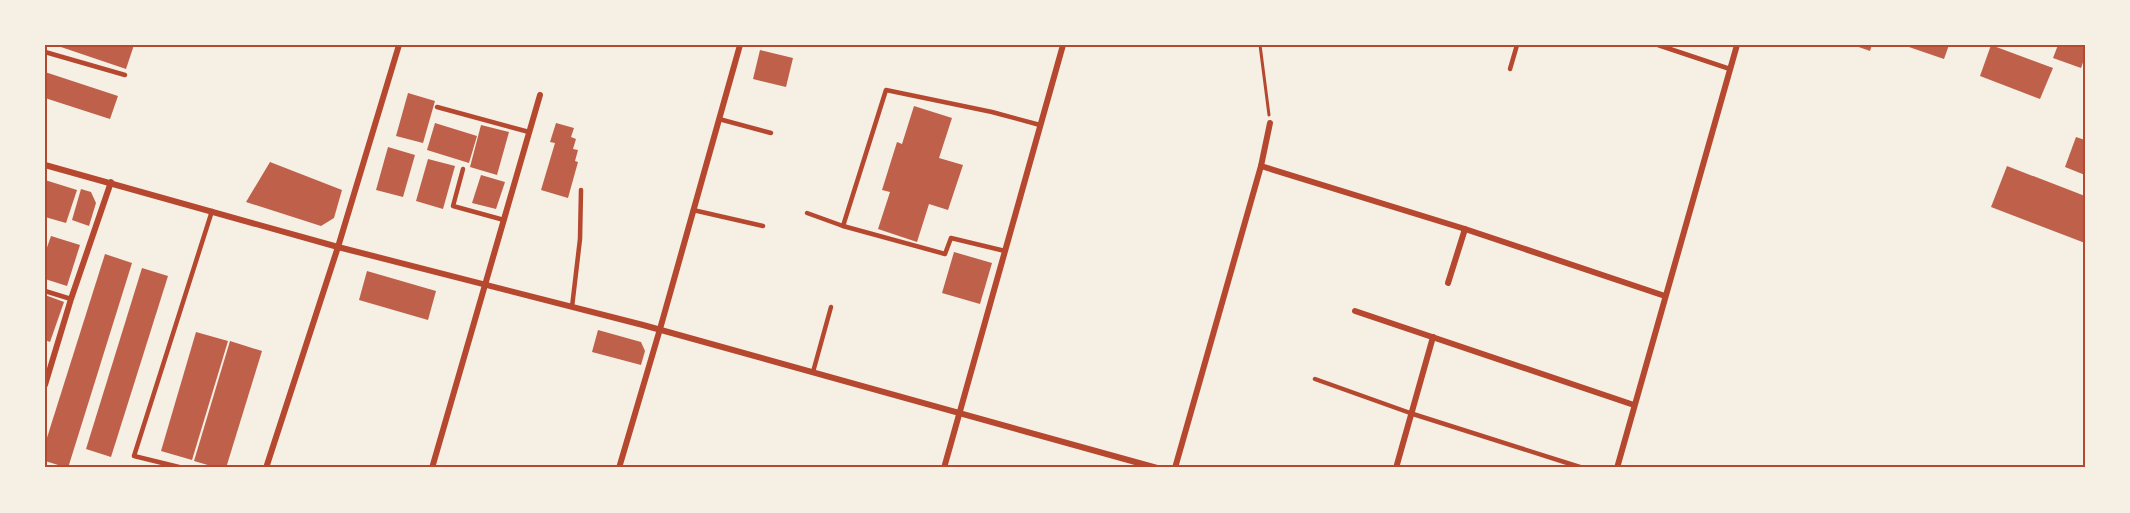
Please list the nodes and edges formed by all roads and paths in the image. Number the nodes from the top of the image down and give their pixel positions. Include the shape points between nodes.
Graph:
1 (399, 45) edge
2 (740, 45) edge
3 (1063, 45) edge
4 (1260, 45) edge
5 (1517, 45) edge
6 (1658, 45) edge
7 (1737, 45) edge
8 (45, 52) edge
9 (1509, 69) dead end
10 (1730, 69) junction
11 (125, 75) dead end
12 (540, 94) dead end
13 (437, 107) dead end
14 (719, 119) junction
15 (1270, 123) joint
16 (1040, 125) junction
17 (529, 132) junction
18 (771, 133) dead end
19 (45, 165) edge
20 (1261, 166) junction
21 (463, 169) dead end
22 (111, 182) junction
23 (581, 190) dead end
24 (693, 210) junction
25 (212, 211) junction
26 (807, 213) dead end
27 (504, 219) junction
28 (763, 226) dead end
29 (843, 226) junction
30 (1465, 230) junction
31 (338, 247) junction
32 (1005, 251) junction
33 (1448, 283) dead end
34 (485, 285) junction
35 (45, 291) edge
36 (1665, 296) junction
37 (71, 299) junction
38 (573, 307) junction
39 (831, 307) dead end
40 (1355, 311) dead end
41 (660, 329) junction
42 (1433, 337) junction
43 (813, 372) junction
44 (1314, 379) dead end
45 (45, 385) edge
46 (1634, 405) junction
47 (960, 413) junction
48 (1413, 414) junction
49 (183, 468) edge
50 (266, 468) edge
51 (432, 468) edge
52 (619, 468) edge
53 (944, 468) edge
54 (1157, 468) edge
55 (1175, 468) edge
56 (1396, 468) edge
57 (1583, 468) edge
58 (1617, 468) edge

1 - 31 street
2 - 14 street
3 - 16 street
4 - 15 path
5 - 9 lane
6 - 10 lane
7 - 10 street
8 - 11 lane
10 - 36 street
12 - 17 street
13 - 17 lane
14 - 18 lane
14 - 24 street
15 - 20 street
16 - 29 lane via 886,90
16 - 32 street
17 - 27 street
19 - 22 street
20 - 30 street
20 - 55 street
21 - 27 lane via 453,206
22 - 25 street
22 - 37 street
23 - 38 lane
24 - 28 lane
24 - 41 street
25 - 31 street
25 - 49 lane via 134,456
26 - 29 lane
27 - 34 street
29 - 32 lane via 945,254 951,238
30 - 33 street
30 - 36 street
31 - 34 street
31 - 50 street
32 - 47 street
34 - 38 street
34 - 51 street
35 - 37 lane
36 - 46 street
37 - 45 street
38 - 41 street
39 - 43 lane
40 - 42 street
41 - 43 street
41 - 52 street
42 - 46 street
42 - 48 street
43 - 47 street
44 - 48 lane
46 - 58 street
47 - 53 street
47 - 54 street
48 - 56 street
48 - 57 lane

